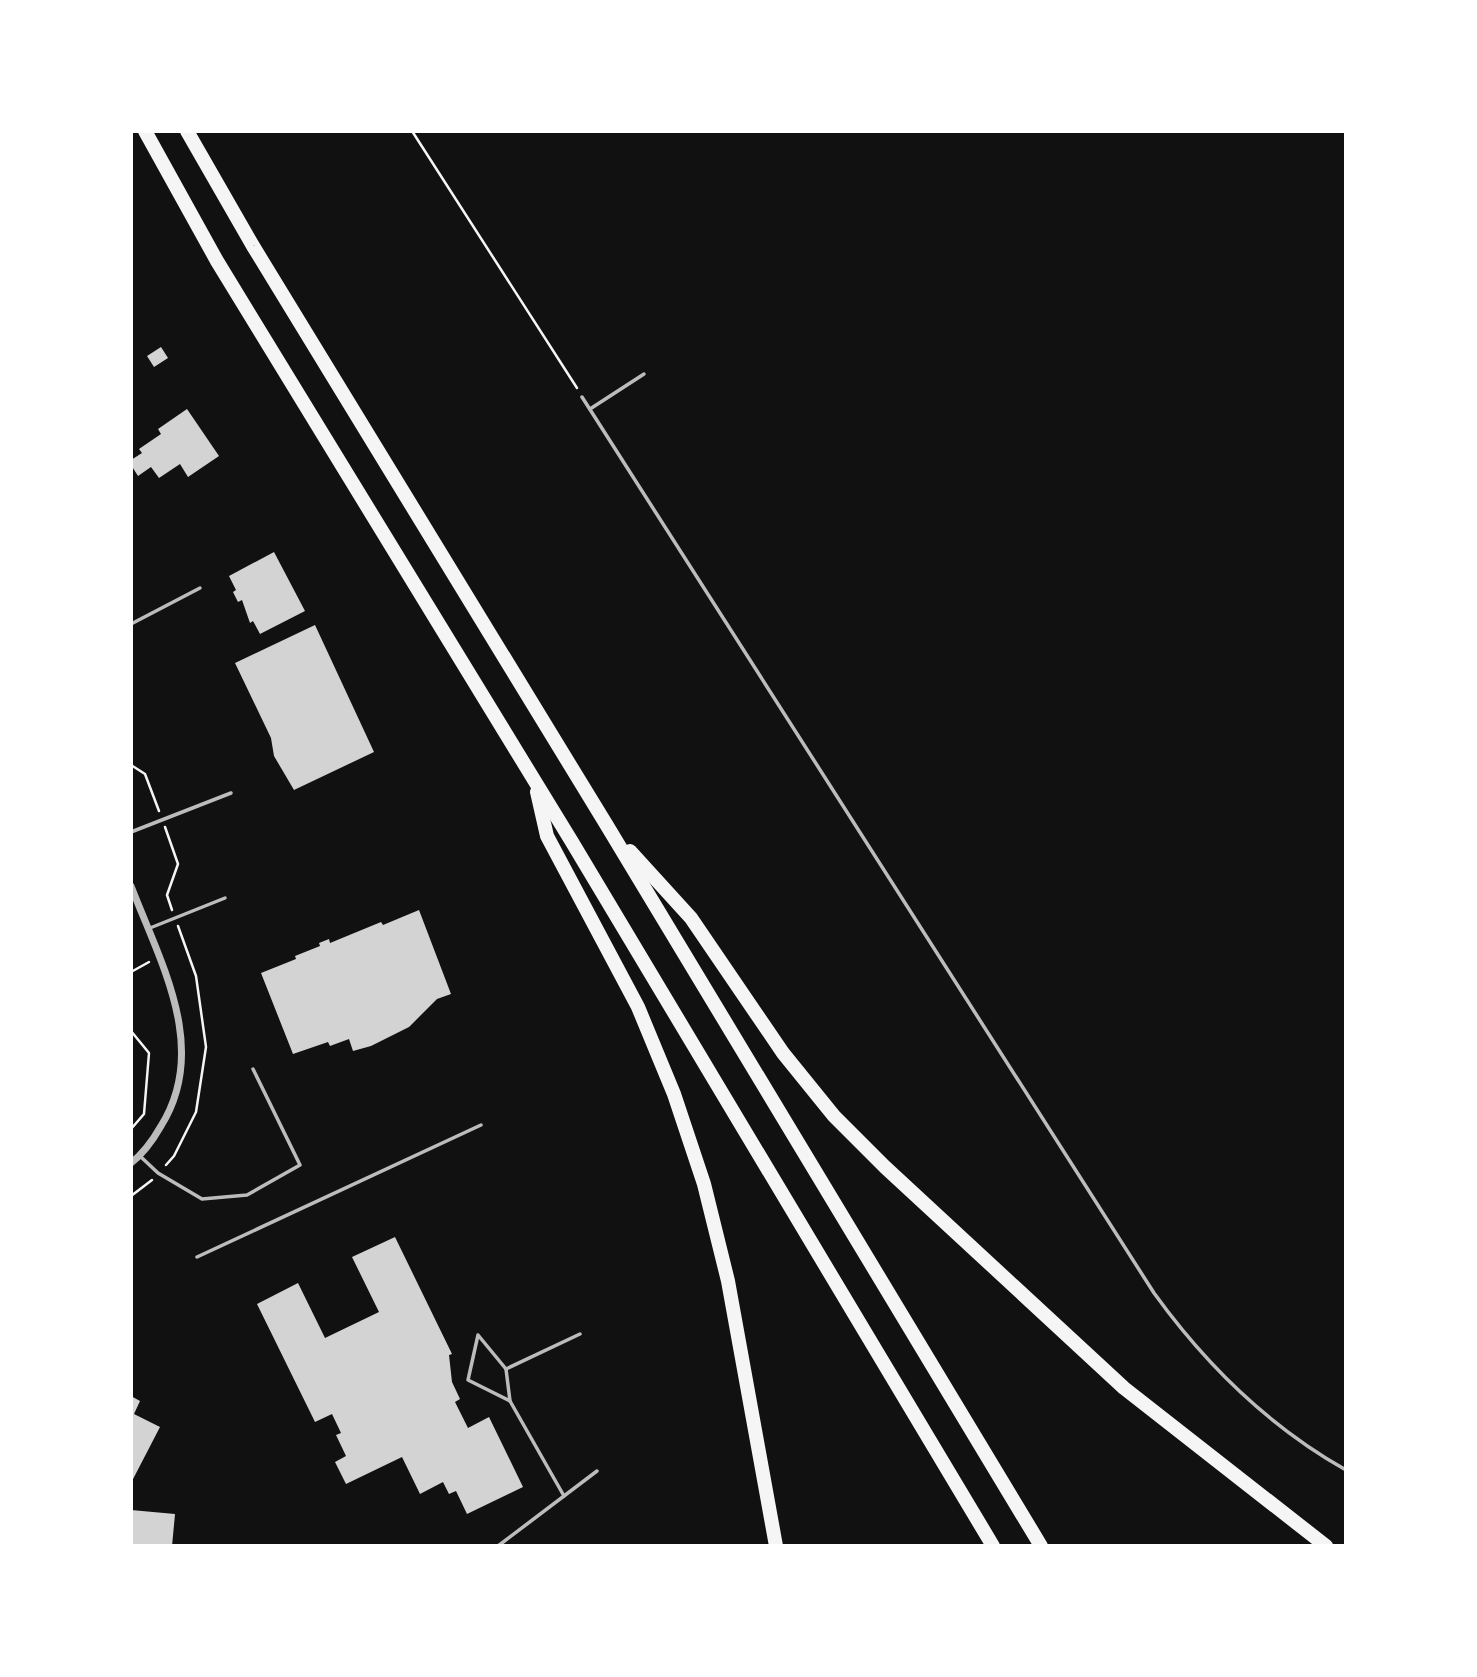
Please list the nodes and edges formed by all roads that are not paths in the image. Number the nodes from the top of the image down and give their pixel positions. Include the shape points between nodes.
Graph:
1 (145, 131) edge
2 (187, 131) edge
3 (644, 374) dead end
4 (582, 397) road end
5 (590, 409) junction
6 (200, 588) dead end
7 (131, 624) edge
8 (535, 780) junction
9 (231, 793) dead end
10 (606, 824) junction
11 (131, 832) edge
12 (131, 886) edge
13 (225, 898) dead end
14 (148, 929) junction
15 (253, 1069) dead end
16 (481, 1125) dead end
17 (140, 1155) junction
18 (131, 1163) edge
19 (197, 1256) dead end
20 (580, 1334) dead end
21 (506, 1369) junction
22 (510, 1401) junction
23 (1346, 1470) edge
24 (597, 1471) dead end
25 (564, 1496) junction
26 (498, 1546) edge
27 (776, 1546) edge
28 (993, 1546) edge
29 (1041, 1546) edge
30 (1326, 1546) edge

1 - 8 highway via 217,261
2 - 10 highway
3 - 5 lane
4 - 5 lane
5 - 23 lane via 1176,1324 1227,1381 1270,1419
6 - 7 lane
8 - 27 highway via 547,836 638,1007 704,1184 728,1280
8 - 28 highway
9 - 11 lane
10 - 29 highway
10 - 30 highway via 691,918 783,1053 834,1116 1124,1388
12 - 14 street
13 - 14 lane
14 - 17 street via 180,1021 181,1069 167,1116
15 - 17 lane via 300,1165 247,1195 202,1199 158,1173
16 - 19 lane
17 - 18 street
20 - 21 lane
21 - 22 lane
21 - 22 lane via 478,1335 468,1380
22 - 25 lane
24 - 25 lane
25 - 26 lane

